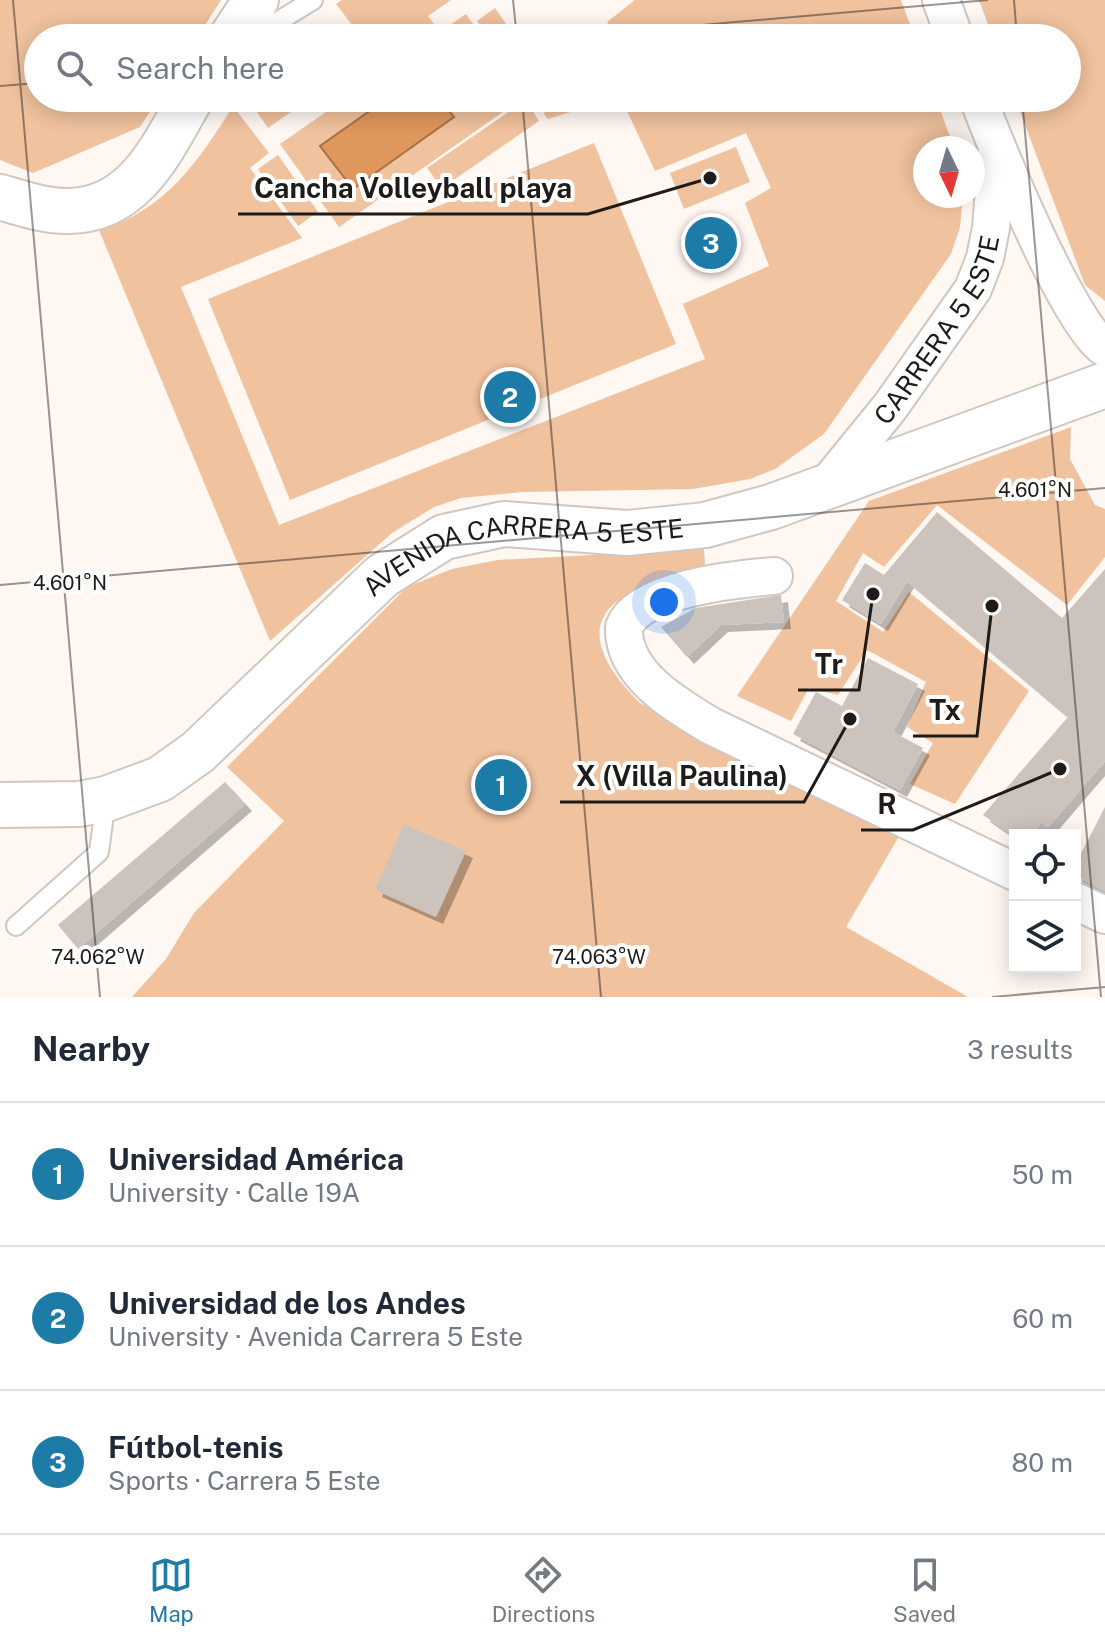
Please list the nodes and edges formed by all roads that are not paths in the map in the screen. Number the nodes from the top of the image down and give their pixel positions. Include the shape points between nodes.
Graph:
1 (256, 0) edge
2 (313, 0) edge
3 (941, 0) edge
4 (240, 24) edge
5 (274, 24) edge
6 (950, 24) edge
7 (182, 112) edge
8 (983, 112) edge
9 (997, 151) junction
10 (0, 197) edge
11 (1105, 348) edge
12 (1105, 385) edge
13 (824, 488) junction
14 (774, 576) dead end
15 (106, 799) junction
16 (0, 805) edge
17 (1009, 869) edge
18 (1081, 904) edge
19 (1105, 915) edge
20 (16, 926) dead end

1 - 4 main road
2 - 5 lane
3 - 6 street
7 - 10 main road via 141,179 113,200 67,211
8 - 9 street, CARRERA 5 ESTE
9 - 11 street, CARRERA 5 ESTE via 1071,306
9 - 13 street, CARRERA 5 ESTE via 991,228 973,289 890,407
12 - 13 main road, AVENIDA CARRERA 5 ESTE
13 - 15 main road, AVENIDA CARRERA 5 ESTE via 732,519 675,531 504,524 444,537 355,599 188,759 160,779
14 - 17 street via 702,584 635,612 624,627 626,651 670,700 711,726
15 - 16 main road, AVENIDA CARRERA 5 ESTE
15 - 20 lane via 99,852
18 - 19 street

